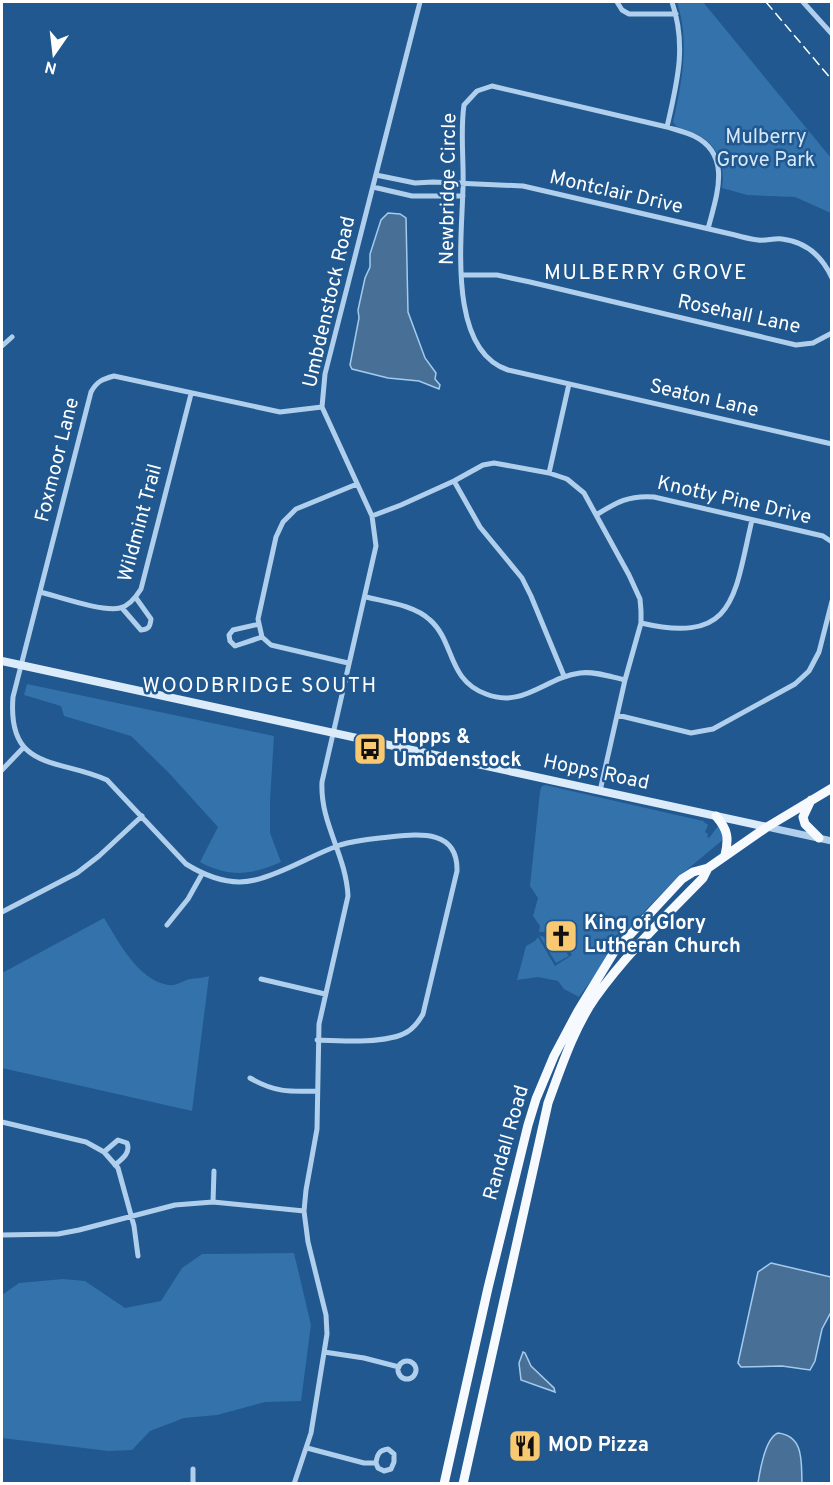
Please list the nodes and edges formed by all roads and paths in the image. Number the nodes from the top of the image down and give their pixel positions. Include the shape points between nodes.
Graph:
1 (420, 2) edge
2 (617, 2) edge
3 (672, 2) edge
4 (803, 2) edge
5 (676, 14) junction
6 (831, 34) edge
7 (667, 127) junction
8 (376, 175) junction
9 (464, 184) junction
10 (373, 187) junction
11 (463, 196) junction
12 (708, 229) junction
13 (463, 275) junction
14 (831, 278) edge
15 (831, 333) edge
16 (12, 337) dead end
17 (2, 345) edge
18 (569, 384) junction
19 (191, 394) junction
20 (322, 407) junction
21 (831, 444) edge
22 (549, 473) junction
23 (454, 481) junction
24 (357, 483) junction
25 (596, 515) junction
26 (372, 516) junction
27 (752, 520) junction
28 (831, 542) edge
29 (40, 592) junction
30 (366, 597) junction
31 (136, 598) junction
32 (831, 605) edge
33 (122, 608) junction
34 (641, 623) junction
35 (259, 624) junction
36 (262, 637) junction
37 (2, 661) edge
38 (348, 663) junction
39 (22, 666) junction
40 (564, 676) junction
41 (625, 680) junction
42 (617, 715) junction
43 (333, 733) junction
44 (23, 748) junction
45 (2, 770) edge
46 (831, 788) edge
47 (600, 791) junction
48 (811, 800) junction
49 (142, 816) junction
50 (716, 816) junction
51 (767, 827) junction
52 (819, 838) junction
53 (831, 841) edge
54 (338, 846) junction
55 (726, 855) junction
56 (708, 868) junction
57 (202, 874) junction
58 (2, 912) edge
59 (167, 925) dead end
60 (261, 979) dead end
61 (325, 994) junction
62 (317, 1040) junction
63 (250, 1078) dead end
64 (316, 1091) junction
65 (2, 1122) edge
66 (104, 1152) junction
67 (115, 1165) junction
68 (214, 1171) dead end
69 (213, 1202) junction
70 (304, 1211) junction
71 (131, 1216) junction
72 (2, 1235) edge
73 (138, 1256) dead end
74 (324, 1352) junction
75 (399, 1367) dead end
76 (307, 1448) junction
77 (376, 1463) dead end
78 (193, 1469) dead end
79 (192, 1484) edge
80 (294, 1484) edge
81 (444, 1484) edge
82 (463, 1484) edge

1 - 8 street, Umbdenstock Road
2 - 5 street via 629,14
3 - 5 street
4 - 6 street
5 - 7 street via 681,50
7 - 9 street, Newbridge Circle via 492,86 477,91 464,105
7 - 12 street via 695,136 715,155 719,181
8 - 9 street, Montclair Drive via 415,183
8 - 10 street, Umbdenstock Road
9 - 11 street, Newbridge Circle
9 - 12 street, Montclair Drive via 523,186
10 - 11 street via 412,196
10 - 20 street, Umbdenstock Road via 325,374
11 - 13 street, Newbridge Circle
12 - 14 street, Montclair Drive via 760,240 803,243 827,267
13 - 15 street, Rosehall Lane via 497,275 796,345 813,343
13 - 18 street, Newbridge Circle via 466,315 488,359 508,370
16 - 17 street
18 - 21 street, Seaton Lane
18 - 22 street
19 - 20 street, Foxmoor Lane via 280,412
19 - 29 street, Foxmoor Lane via 114,376 95,385
19 - 31 street, Wildmint Trail
20 - 24 street, Umbdenstock Road
22 - 23 street via 494,463
22 - 25 street via 576,485
23 - 26 street
23 - 40 street via 480,526 522,578
24 - 26 street, Umbdenstock Road
24 - 35 street via 296,509 283,522 276,537
25 - 27 street, Knotty Pine Drive via 616,502 643,496
25 - 34 street via 640,599
26 - 30 street, Umbdenstock Road via 376,546
27 - 28 street, Knotty Pine Drive via 823,536
27 - 34 street via 735,590 719,615 694,629
29 - 33 street, Wildmint Trail via 103,608
29 - 39 street, Foxmoor Lane
30 - 38 street, Umbdenstock Road
30 - 40 street via 409,608 431,621 465,682 486,695 513,699
31 - 33 street, Wildmint Trail
31 - 33 street via 151,619 150,627 141,630
32 - 42 street via 819,652 809,671 795,684 713,729 691,733
34 - 41 street
35 - 36 street
35 - 36 street via 233,630 230,641 235,646
36 - 38 street via 272,645
37 - 39 main road, Hopps Road
38 - 43 street, Umbdenstock Road
39 - 43 main road, Hopps Road
39 - 44 street, Foxmoor Lane via 12,711
40 - 41 street via 582,672
41 - 42 street
42 - 47 street
43 - 47 main road, Hopps Road
43 - 54 street, Umbdenstock Road via 321,794
44 - 45 street
44 - 49 street via 50,764 107,780
46 - 48 main road, Randall Road
47 - 50 main road, Hopps Road
48 - 51 main road, Randall Road
48 - 52 main road via 803,817
49 - 57 street via 186,864
49 - 58 street via 77,873
50 - 51 main road, Hopps Road
50 - 55 main road via 729,836
51 - 52 street, Hopps Road
51 - 55 main road, Randall Road
52 - 53 street, Hopps Road
54 - 57 street via 255,880 227,881
54 - 61 street, Umbdenstock Road via 348,879 348,896
54 - 62 street via 364,840 429,836 452,848 457,871 423,1014 414,1026 404,1034 375,1039
55 - 56 main road, Randall Road
56 - 81 main road, Randall Road via 682,879 614,952 549,1066 521,1150
56 - 82 main road, Randall Road via 595,998 560,1071 548,1103
57 - 59 street
60 - 61 street
61 - 62 street, Umbdenstock Road
62 - 64 street, Umbdenstock Road
63 - 64 street via 280,1091
64 - 70 street, Umbdenstock Road via 317,1129
65 - 66 street via 86,1142
66 - 67 street
66 - 67 street via 118,1140 127,1143 126,1156
67 - 71 street
68 - 69 street
69 - 70 street
69 - 71 street via 175,1205
70 - 74 street, Umbdenstock Road via 326,1315
71 - 72 street via 58,1234
71 - 73 street
74 - 75 street
74 - 76 street, Umbdenstock Road
76 - 77 street
76 - 80 street, Umbdenstock Road
78 - 79 street

